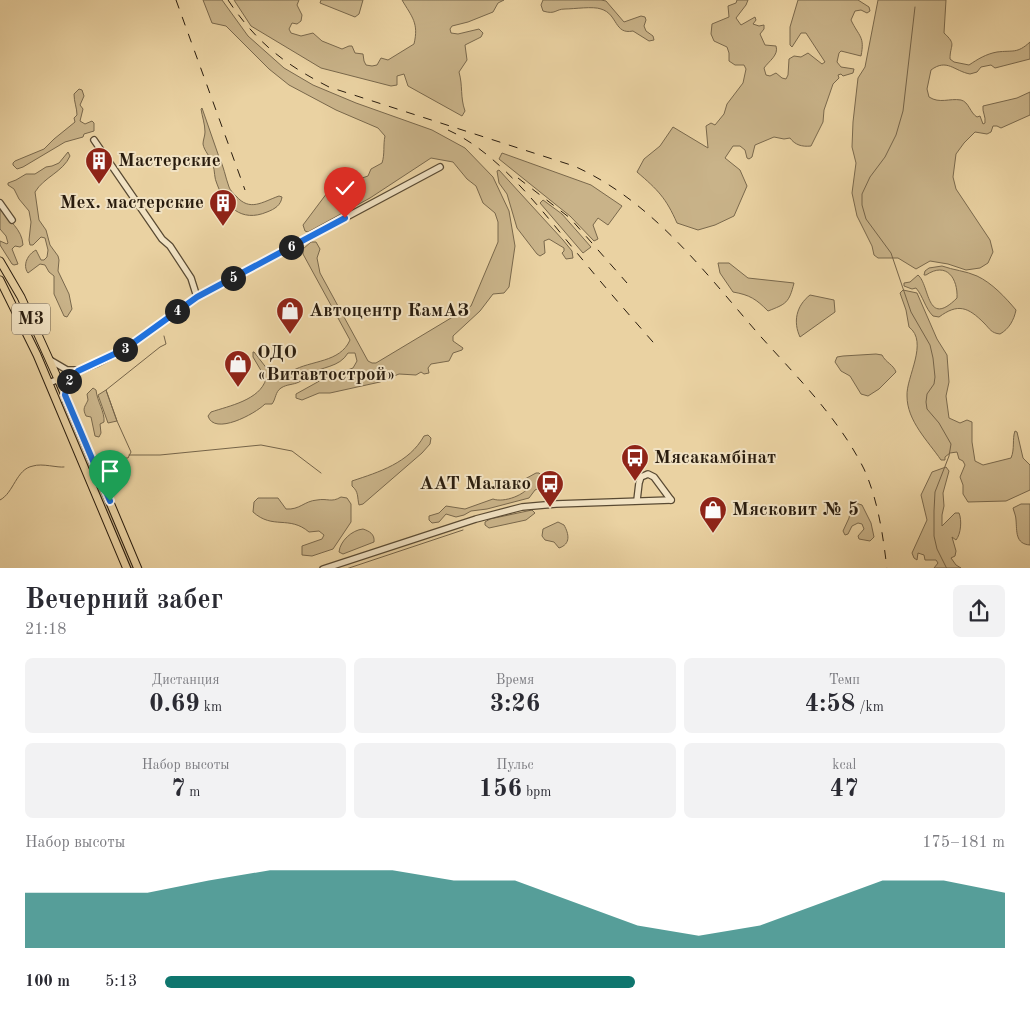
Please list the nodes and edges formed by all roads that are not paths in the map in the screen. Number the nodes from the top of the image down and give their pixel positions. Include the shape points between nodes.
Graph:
1 (94, 140) dead end
2 (440, 167) dead end
3 (0, 203) edge
4 (12, 220) dead end
5 (0, 261) edge
6 (0, 280) edge
7 (197, 297) junction
8 (49, 360) junction
9 (78, 371) junction
10 (58, 379) junction
11 (49, 383) junction
12 (65, 395) junction
13 (637, 500) junction
14 (127, 568) edge
15 (138, 568) edge
16 (323, 568) edge

1 - 7 street via 191,278
2 - 7 street
3 - 4 street
5 - 8 main road, М3
6 - 11 main road, М3
7 - 9 street via 125,349
8 - 9 street via 67,370
8 - 10 main road, М3
9 - 10 street
9 - 12 street via 68,381
10 - 11 street
10 - 12 main road, М3
11 - 14 main road, М3
12 - 15 main road, М3
13 - 13 street via 647,500 671,500 654,477 648,474 638,483
13 - 16 street via 522,507

